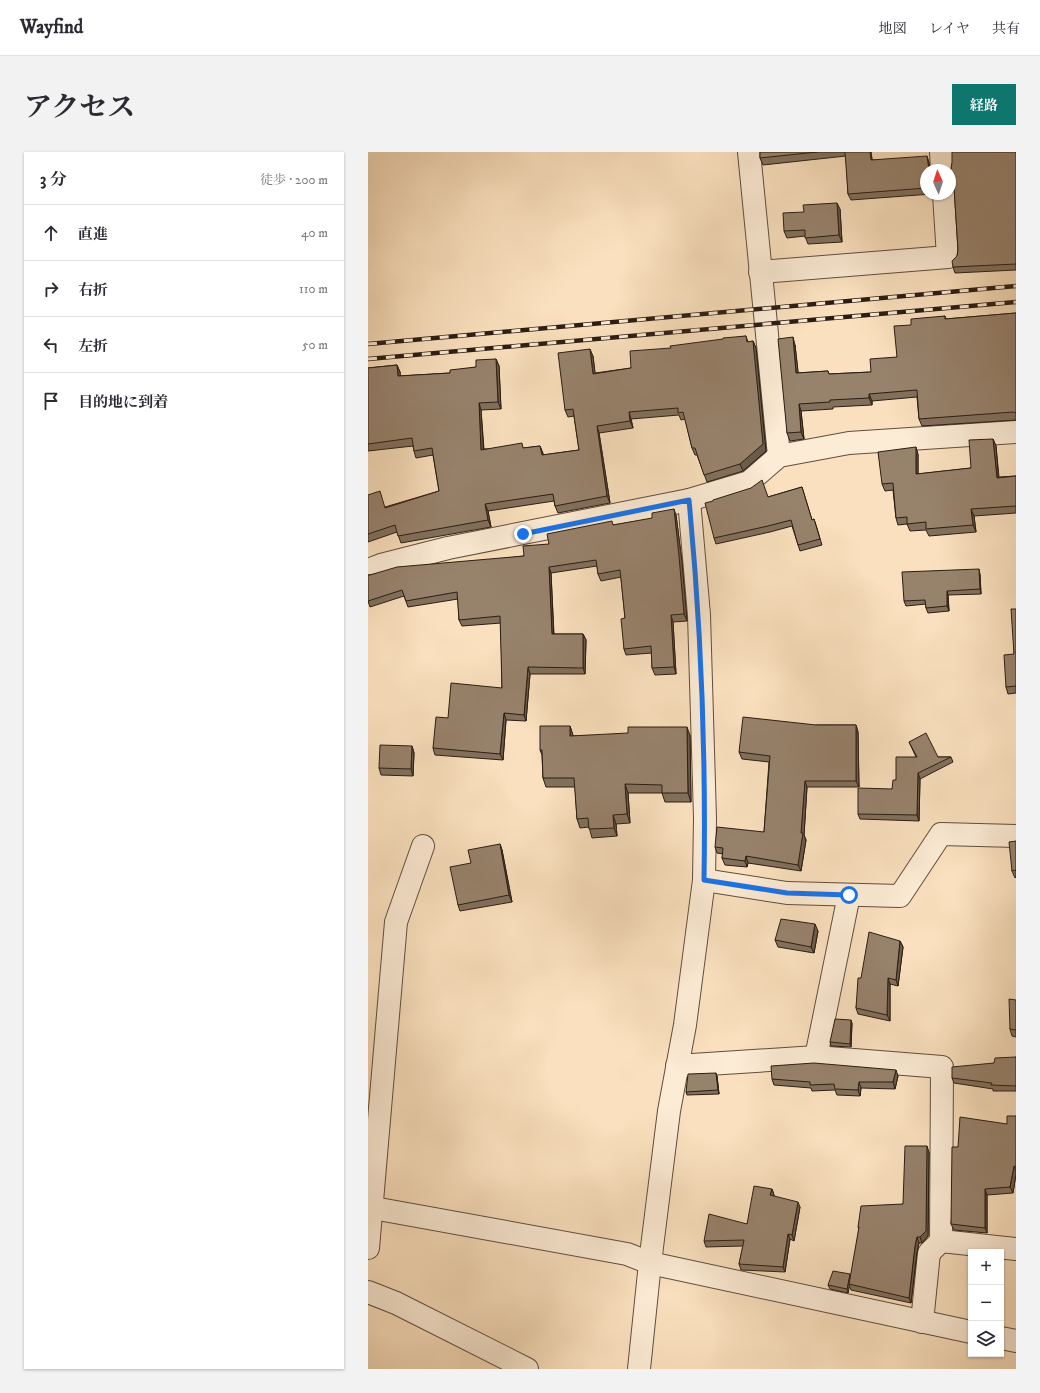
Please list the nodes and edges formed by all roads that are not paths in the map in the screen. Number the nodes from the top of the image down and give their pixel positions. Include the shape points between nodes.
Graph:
1 (749, 152) edge
2 (941, 152) edge
3 (942, 164) edge
4 (944, 200) edge
5 (760, 272) junction
6 (1016, 432) edge
7 (779, 456) junction
8 (689, 500) junction
9 (368, 570) edge
10 (1016, 836) edge
11 (423, 846) dead end
12 (704, 880) junction
13 (849, 895) junction
14 (816, 1057) junction
15 (677, 1066) junction
16 (369, 1207) edge
17 (940, 1241) junction
18 (368, 1248) edge
19 (1016, 1250) edge
20 (650, 1263) junction
21 (368, 1292) edge
22 (922, 1322) junction
23 (968, 1331) edge
24 (1004, 1339) edge
25 (1016, 1342) edge
26 (527, 1369) edge
27 (639, 1369) edge

1 - 5 street
2 - 3 street
4 - 5 street via 948,258
5 - 7 street
6 - 7 street via 849,443
7 - 8 street via 749,482
8 - 9 street via 448,548
8 - 12 street via 698,615 705,818
10 - 13 street via 941,834 900,896
11 - 16 street via 396,922
12 - 13 street via 787,893
12 - 15 street via 685,1026
13 - 14 street
14 - 15 street
14 - 17 street via 942,1068
15 - 20 street
16 - 18 street
16 - 20 street via 627,1254
17 - 19 street
17 - 22 street via 929,1253
20 - 22 street
20 - 27 street
21 - 26 street via 396,1303
22 - 23 street
24 - 25 street

